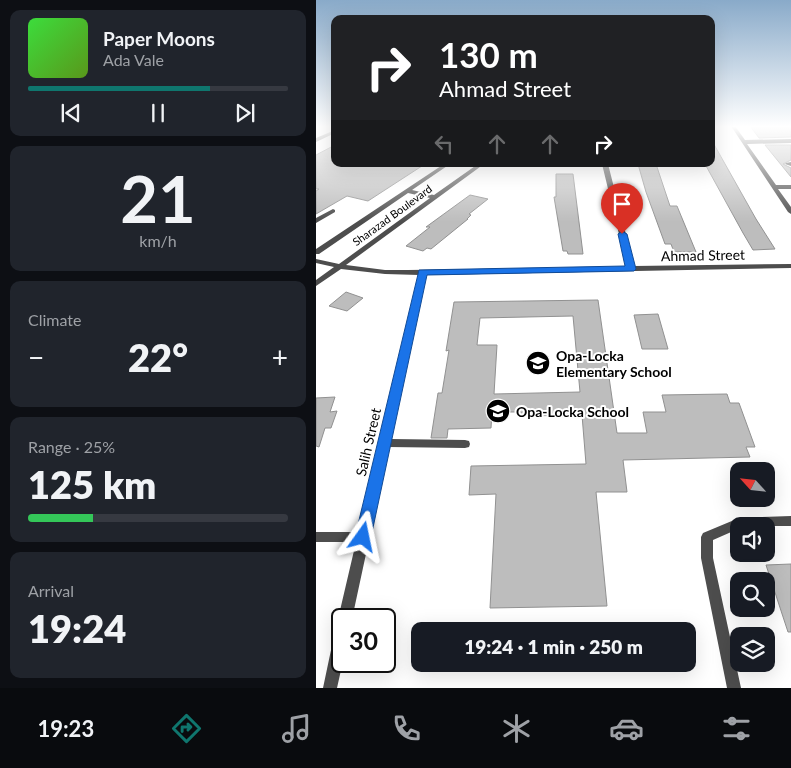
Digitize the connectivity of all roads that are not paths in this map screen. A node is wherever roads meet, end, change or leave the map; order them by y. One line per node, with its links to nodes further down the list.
1 (755, 158): 5 (street)
2 (442, 167): 7 (street, Sharazad Boulevard)
3 (477, 167): 8 (street, Sharazad Boulevard)
4 (605, 167): 16 (street)
5 (774, 187): 6 (street); 10 (street)
6 (791, 187)
7 (406, 191): 8 (street); 12 (street, Sharazad Boulevard)
8 (435, 197): 15 (street, Sharazad Boulevard)
9 (334, 211): 11 (street)
10 (791, 212)
11 (316, 222)
12 (316, 252)
13 (316, 262): 15 (street, Ahmad Street)
14 (791, 266): 16 (street, Ahmad Street)
15 (338, 268): 17 (street, Ahmad Street); 18 (street, Sharazad Boulevard)
16 (631, 269): 17 (street, Ahmad Street)
17 (423, 272): 19 (street, Salih Street)
18 (316, 284)
19 (384, 443): 20 (street); 23 (street, Salih Street)
20 (465, 444)
21 (791, 521): 24 (street)
22 (316, 537): 23 (street)
23 (363, 537): 25 (street, Salih Street)
24 (706, 537): 28 (street)
25 (347, 608)
26 (333, 673): 27 (street)
27 (330, 688)
28 (734, 688)

